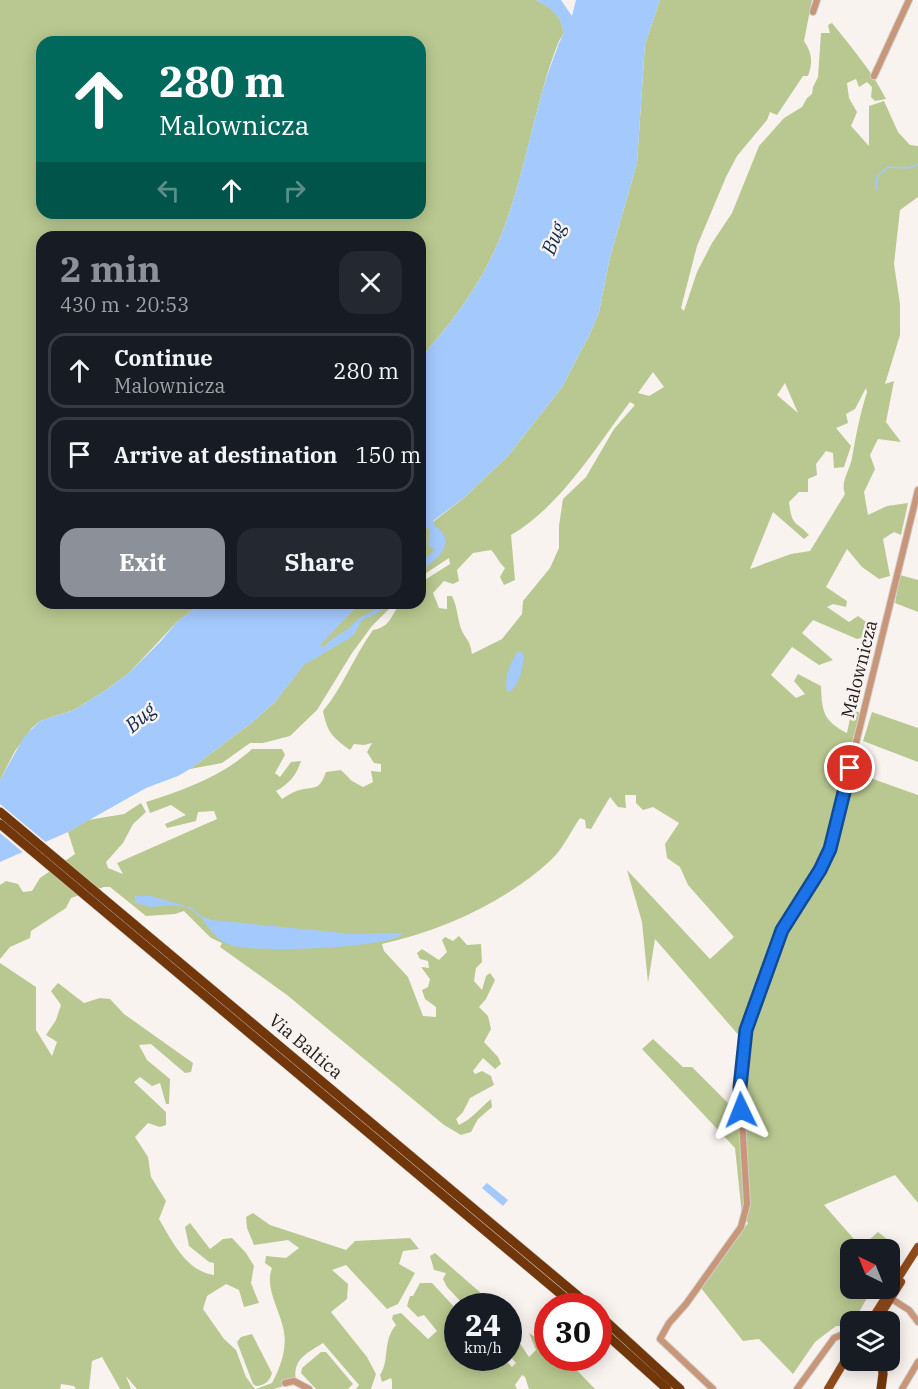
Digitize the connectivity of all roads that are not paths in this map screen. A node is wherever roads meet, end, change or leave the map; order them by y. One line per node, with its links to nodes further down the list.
1 (817, 0): 3 (street)
2 (909, 0): 4 (street)
3 (813, 12)
4 (874, 76)
5 (918, 490): 30 (street, Malownicza)
6 (0, 812): 8 (highway, Via Baltica)
7 (0, 824): 8 (highway, Via Baltica)
8 (166, 957): 13 (highway, Via Baltica); 14 (highway, Via Baltica)
9 (918, 1247): 11 (main road)
10 (918, 1256): 12 (main road)
11 (900, 1277)
12 (900, 1281)
13 (560, 1293)
14 (574, 1293)
15 (891, 1299): 16 (street)
16 (918, 1322)
17 (612, 1327): 29 (highway)
18 (840, 1335): 31 (street)
19 (612, 1340): 28 (highway)
20 (918, 1362): 34 (street)
21 (840, 1370): 32 (main road)
22 (843, 1371): 32 (main road)
23 (881, 1371): 25 (highway)
24 (883, 1371): 25 (highway)
25 (883, 1374): 33 (highway)
26 (285, 1383): 27 (street)
27 (309, 1389)
28 (667, 1389)
29 (680, 1389)
30 (713, 1389)
31 (796, 1389)
32 (830, 1389)
33 (880, 1389)
34 (902, 1389)

